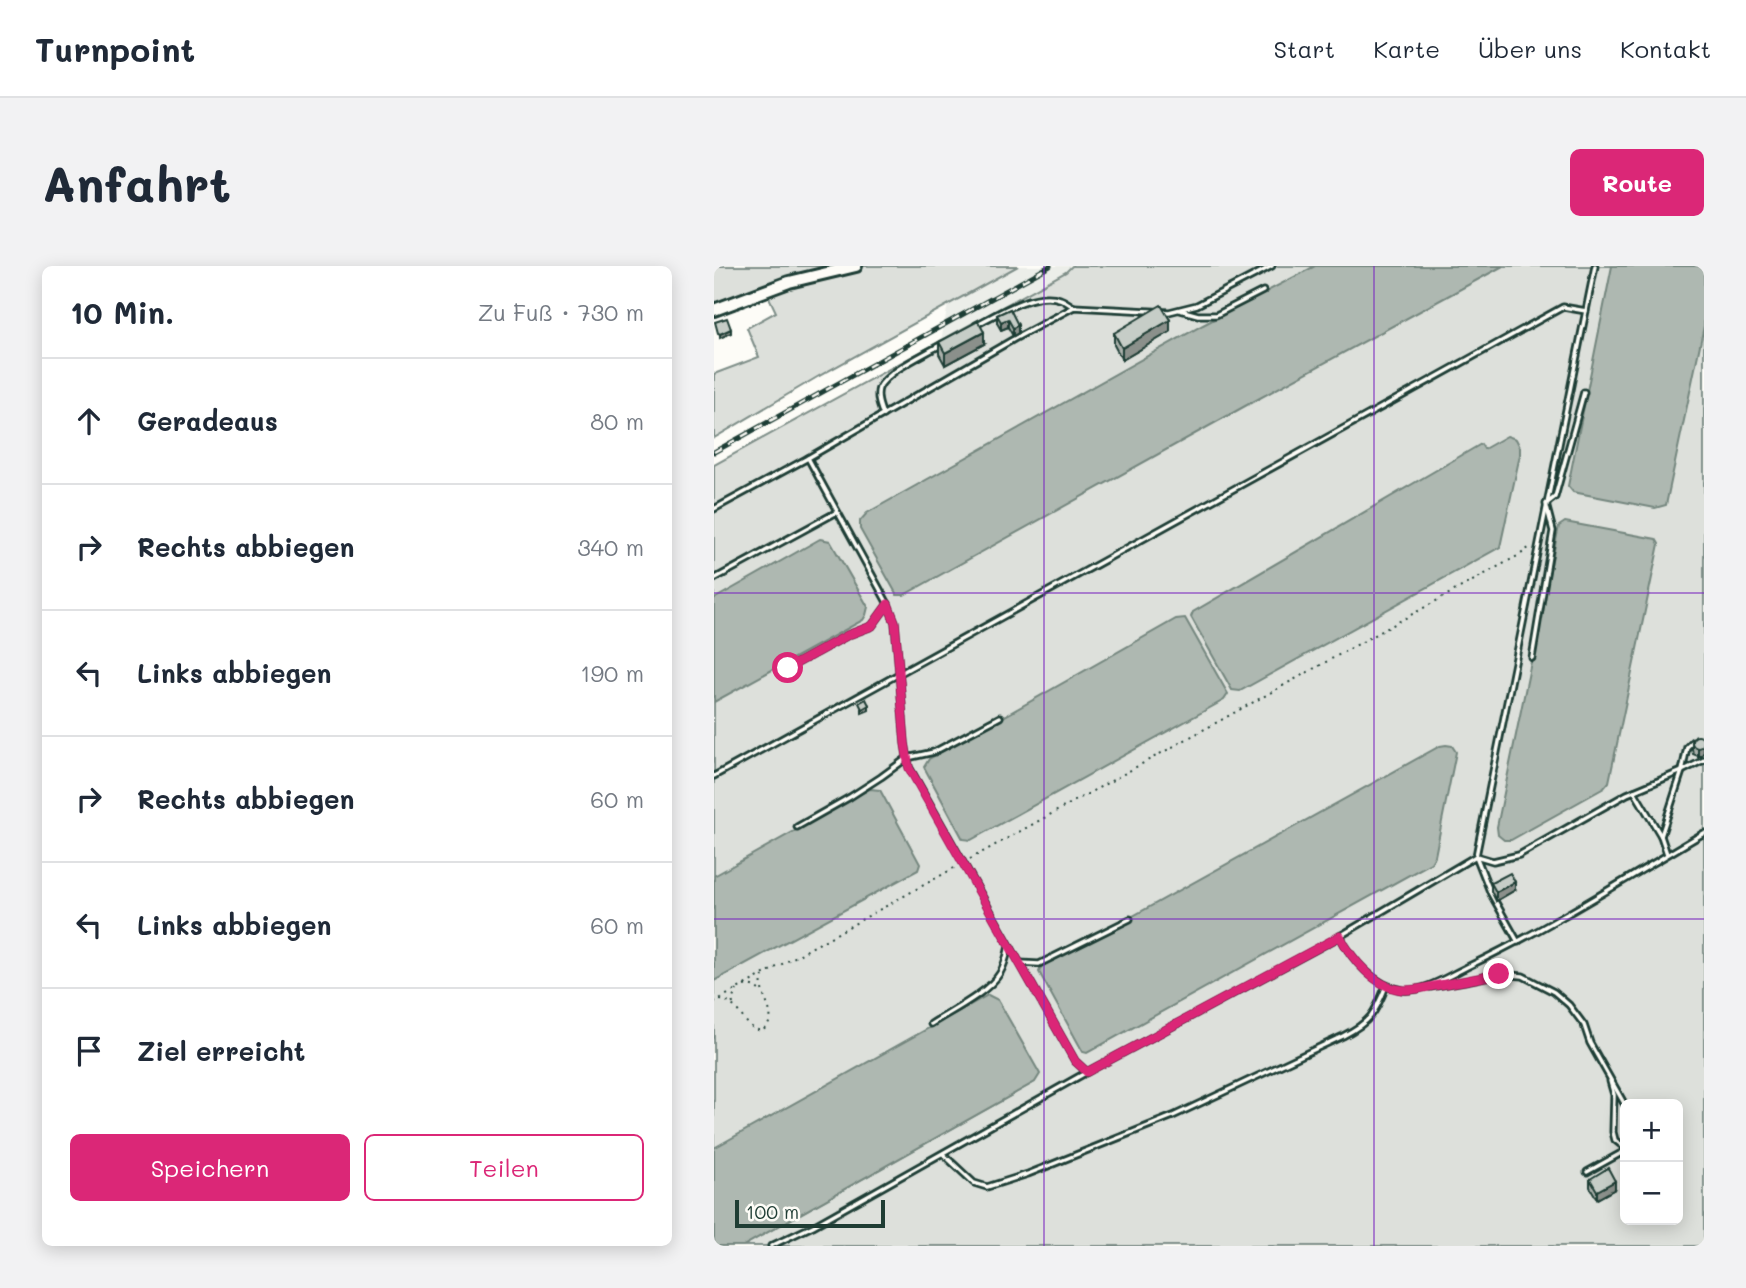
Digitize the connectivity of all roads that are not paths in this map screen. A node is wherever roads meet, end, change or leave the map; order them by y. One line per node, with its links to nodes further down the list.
1 (856, 266): 6 (main road)
2 (1272, 266): 7 (lane)
3 (1595, 266): 8 (lane)
4 (1264, 291): 7 (lane)
5 (1074, 307): 7 (lane); 9 (lane); 12 (lane)
6 (714, 310)
7 (1178, 310)
8 (1586, 311): 14 (lane); 21 (lane)
9 (972, 328)
10 (951, 340): 12 (lane)
11 (1584, 392): 14 (lane)
12 (883, 415): 13 (lane)
13 (808, 458): 15 (lane); 16 (lane)
14 (1546, 504): 19 (lane); 33 (lane)
15 (714, 509)
16 (837, 512): 17 (lane); 18 (lane)
17 (714, 579)
18 (888, 604): 20 (lane); 21 (lane)
19 (1532, 658)
20 (788, 668)
21 (900, 674): 24 (lane); 27 (lane)
22 (1000, 717): 24 (lane)
23 (1700, 741): 26 (lane)
24 (907, 758): 29 (lane); 37 (lane)
25 (1704, 760): 26 (lane)
26 (1682, 771): 28 (lane); 31 (lane)
27 (714, 776)
28 (1634, 791): 31 (lane); 33 (lane)
29 (797, 827)
30 (1704, 833): 32 (lane)
31 (1661, 836): 32 (lane)
32 (1667, 855): 36 (lane)
33 (1476, 856): 35 (lane); 36 (lane)
34 (1130, 919): 38 (lane)
35 (1340, 936): 39 (lane); 42 (lane)
36 (1518, 942): 40 (lane)
37 (1009, 944): 38 (lane); 41 (lane)
38 (1020, 963): 42 (lane)
39 (1386, 986): 40 (lane); 47 (lane)
40 (1424, 988): 43 (lane)
41 (931, 1024)
42 (1087, 1072): 47 (lane)
43 (1608, 1075): 44 (lane); 45 (lane)
44 (1622, 1099)
45 (1620, 1144)
46 (1620, 1152): 48 (lane)
47 (942, 1154): 49 (lane)
48 (1587, 1172)
49 (771, 1246)

